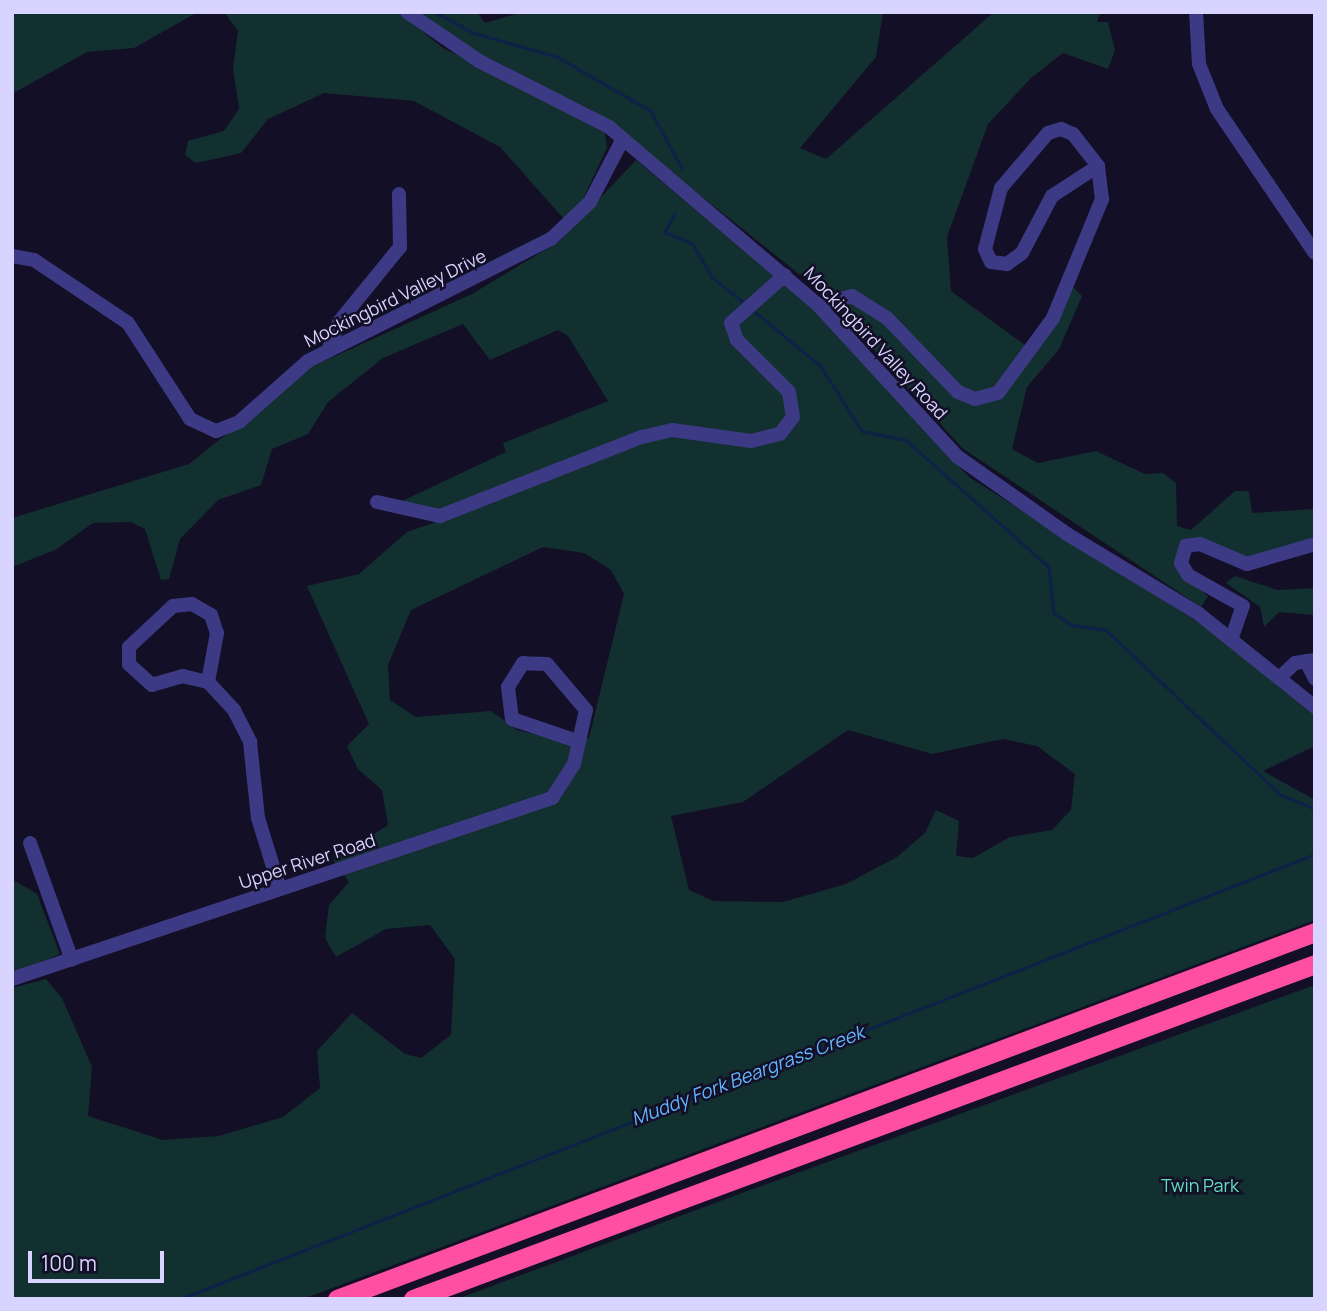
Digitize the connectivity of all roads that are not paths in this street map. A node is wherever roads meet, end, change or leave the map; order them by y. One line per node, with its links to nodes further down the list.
1 (407, 12): 3 (street, Mockingbird Valley Road)
2 (1196, 12): 6 (street)
3 (623, 139): 8 (street, Mockingbird Valley Road); 10 (street, Mockingbird Valley Drive)
4 (1098, 166): 4 (street); 9 (street)
5 (399, 194): 10 (street)
6 (1315, 253)
7 (12, 256): 10 (street, Mockingbird Valley Drive)
8 (785, 275): 9 (street, Mockingbird Valley Road); 11 (street)
9 (819, 306): 13 (street, Mockingbird Valley Road)
10 (328, 351)
11 (377, 502)
12 (1315, 544): 13 (street)
13 (1231, 640): 15 (street, Mockingbird Valley Road)
14 (1310, 661): 15 (street); 16 (street)
15 (1279, 678): 18 (street, Mockingbird Valley Road)
16 (1315, 679)
17 (208, 682): 17 (street); 21 (street)
18 (1315, 707)
19 (577, 740): 19 (street, Upper River Road); 21 (street, Upper River Road)
20 (30, 843): 23 (street)
21 (280, 890): 23 (street, Upper River Road)
22 (1315, 932): 26 (highway)
23 (72, 960): 25 (street, Upper River Road)
24 (1315, 964): 27 (highway)
25 (12, 979)
26 (337, 1299)
27 (413, 1299)

